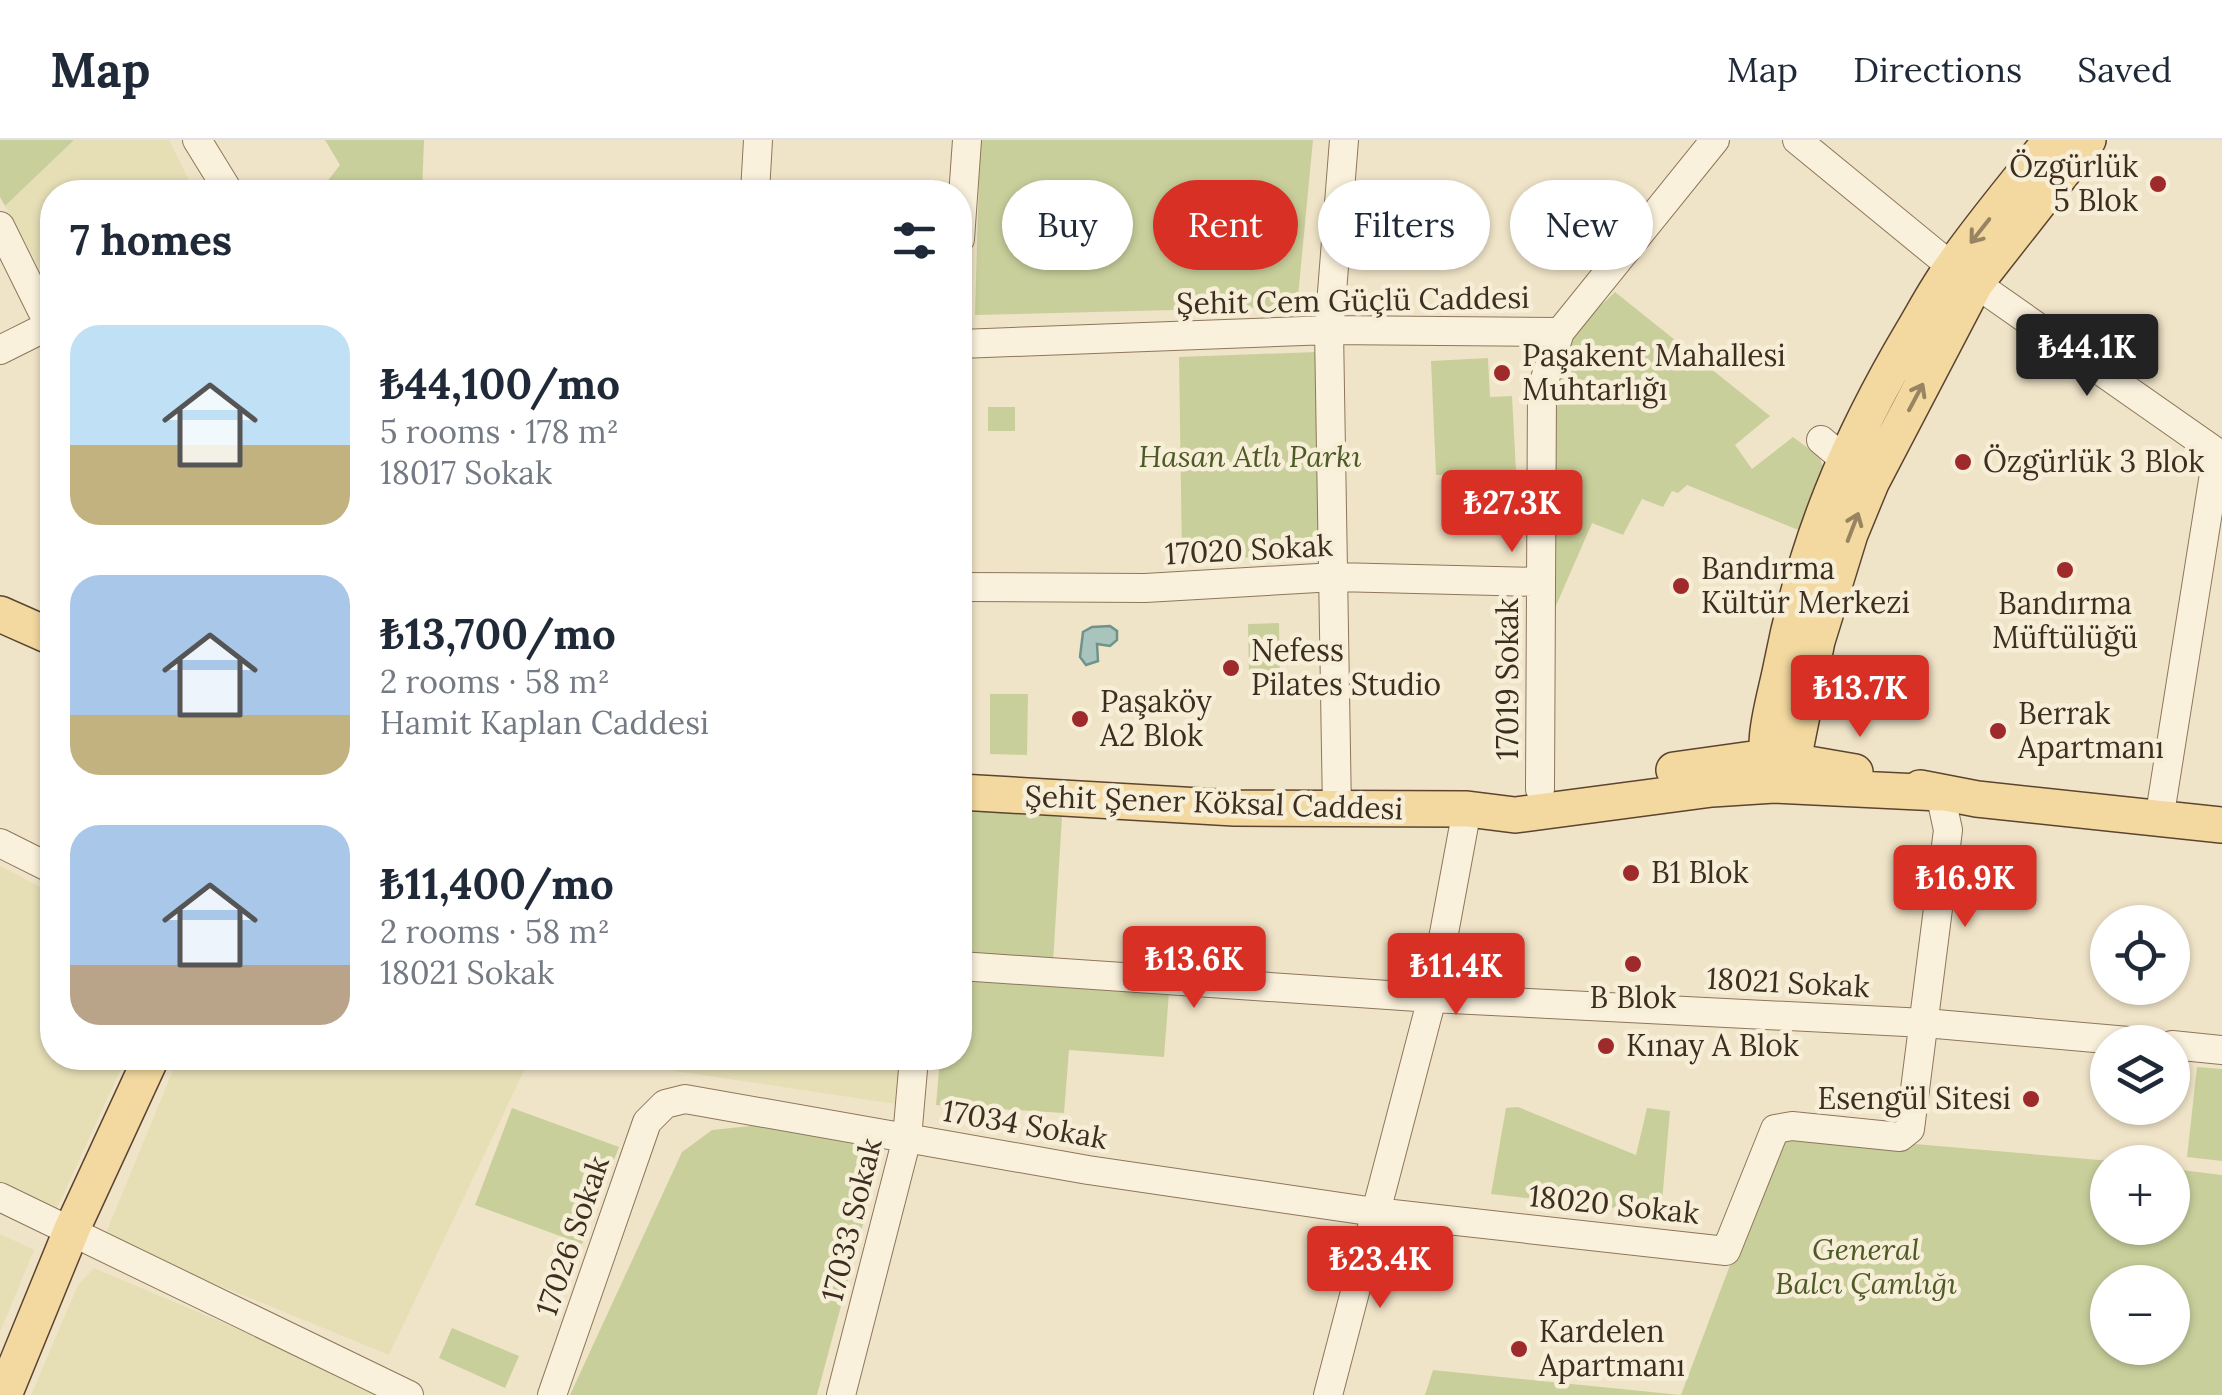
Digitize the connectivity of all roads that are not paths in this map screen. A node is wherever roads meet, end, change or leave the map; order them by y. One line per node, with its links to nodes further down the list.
1 (197, 140): 9 (street)
2 (758, 140): 10 (street)
3 (967, 140): 11 (street)
4 (1344, 140): 15 (street)
5 (1716, 140): 16 (street, Şehit Cem Güçlü Caddesi)
6 (1797, 140): 13 (street)
7 (2050, 140): 13 (main road, one-way to 13)
8 (2088, 140): 13 (main road)
9 (222, 180)
10 (756, 180)
11 (964, 180)
12 (0, 226): 14 (street)
13 (1964, 276): 20 (main road); 21 (street); 22 (main road, one-way to 13)
14 (40, 306)
15 (1329, 330): 16 (street, Şehit Cem Güçlü Caddesi); 18 (street, Şehit Cem Güçlü Caddesi); 23 (street)
16 (1560, 332): 24 (street, 17019 Sokak)
17 (40, 333): 19 (street)
18 (972, 344)
19 (0, 350)
20 (1832, 449): 22 (street); 28 (main road)
21 (2220, 456): 35 (street)
22 (1870, 483): 28 (main road, one-way to 22)
23 (1335, 577): 24 (street, 17020 Sokak); 25 (street, 17020 Sokak); 34 (street)
24 (1541, 582): 29 (street, 17019 Sokak)
25 (972, 588)
26 (0, 614): 27 (main road)
27 (40, 632)
28 (1778, 767): 29 (main road, Şehit Şener Köksal Caddesi); 31 (main road); 33 (main road, Şehit Şener Köksal Caddesi)
29 (1540, 789): 33 (main road, Şehit Şener Köksal Caddesi)
30 (972, 793): 34 (main road, Şehit Şener Köksal Caddesi)
31 (1940, 793): 32 (main road); 37 (street)
32 (1977, 800): 35 (main road); 37 (street)
33 (1467, 809): 34 (main road, Şehit Şener Köksal Caddesi); 41 (street)
34 (1337, 811)
35 (2159, 820): 36 (main road)
36 (2222, 826)
37 (1948, 830): 42 (street)
38 (0, 843): 39 (street)
39 (40, 863)
40 (972, 967): 41 (street, 18021 Sokak)
41 (1432, 998): 42 (street, 18021 Sokak); 51 (street)
42 (1925, 1023): 43 (street, 18021 Sokak); 51 (street, 18020 Sokak)
43 (2090, 1038)
44 (2190, 1047): 45 (street)
45 (2222, 1050)
46 (145, 1070): 52 (main road)
47 (913, 1070): 49 (street, 17033 Sokak)
48 (665, 1104): 49 (street, 17034 Sokak); 55 (street, 17026 Sokak)
49 (907, 1138): 51 (street, 17034 Sokak); 56 (street, 17033 Sokak)
50 (0, 1197): 52 (street)
51 (1375, 1212): 57 (street)
52 (72, 1230): 53 (main road); 54 (street)
53 (4, 1395)
54 (409, 1395)
55 (552, 1395)
56 (841, 1395)
57 (1328, 1395)

